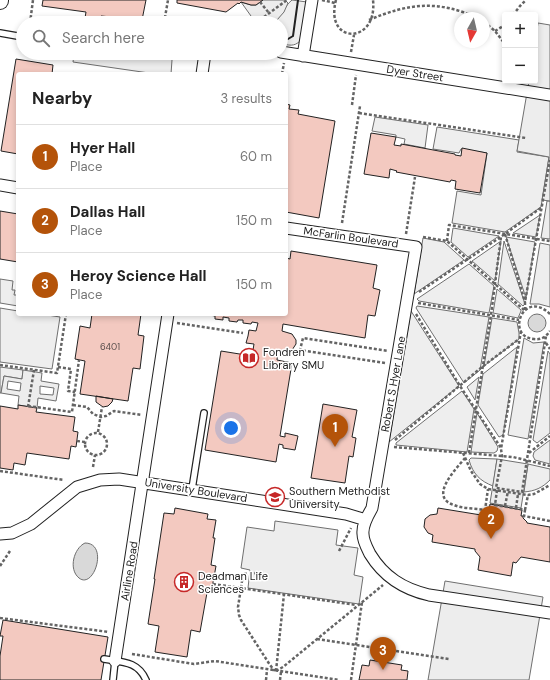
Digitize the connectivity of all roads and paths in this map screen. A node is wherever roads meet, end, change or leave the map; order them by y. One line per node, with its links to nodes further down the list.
1 (33, 0): 13 (path)
2 (168, 0): 14 (path)
3 (287, 0): 12 (path)
4 (312, 0): 25 (street)
5 (321, 0): 8 (path)
6 (372, 0): 16 (path)
7 (526, 0): 11 (path)
8 (335, 1): 21 (path)
9 (260, 2): 12 (path)
10 (468, 12): 16 (path)
11 (515, 12)
12 (269, 13): 15 (path)
13 (31, 16)
14 (165, 16)
15 (265, 16)
16 (370, 20): 21 (path)
17 (490, 27): 19 (path)
18 (502, 27): 19 (path)
19 (495, 31): 23 (path)
20 (0, 33): 22 (lane)
21 (354, 35): 27 (path)
22 (16, 36)
23 (502, 40)
24 (288, 53): 25 (street, Dyer Street)
25 (303, 56): 27 (street, Dyer Street)
26 (205, 60): 28 (street)
27 (354, 64): 29 (street, Dyer Street); 30 (path)
28 (202, 72)
29 (550, 94)
30 (352, 105)
31 (360, 106): 32 (path)
32 (359, 113): 33 (path); 39 (path)
33 (526, 138)
34 (550, 160): 38 (path)
35 (415, 177): 42 (path)
36 (0, 185): 37 (street)
37 (16, 188)
38 (542, 207): 41 (path); 45 (path)
39 (342, 223)
40 (288, 228): 48 (street, McFarlin Boulevard)
41 (505, 234): 43 (path); 45 (path); 46 (path); 53 (path)
42 (406, 235)
43 (501, 236): 49 (path); 50 (path)
44 (423, 237): 46 (path)
45 (536, 239): 47 (path); 53 (path)
46 (447, 241): 49 (path)
47 (550, 241)
48 (416, 247): 110 (street, Robert S Hyer Lane)
49 (467, 260): 50 (path); 51 (path)
50 (495, 285): 55 (path); 57 (path)
51 (414, 296)
52 (413, 302): 57 (path)
53 (525, 302): 55 (path)
54 (412, 308): 75 (path)
55 (525, 310): 56 (path); 60 (path)
56 (550, 314)
57 (491, 315): 60 (path); 73 (path)
58 (66, 316): 72 (path)
59 (167, 318): 63 (path); 81 (street, Airline Road)
60 (519, 320): 61 (path)
61 (521, 331): 64 (path); 65 (path)
62 (550, 331): 64 (path)
63 (243, 333)
64 (546, 336): 66 (path)
65 (519, 339): 73 (path); 87 (path)
66 (546, 343): 67 (path); 90 (path)
67 (550, 349)
68 (388, 351): 70 (path)
69 (79, 360): 76 (path)
70 (386, 363)
71 (0, 365): 74 (path)
72 (58, 367): 74 (path); 76 (path)
73 (482, 367): 75 (path); 79 (path)
74 (34, 370): 77 (path)
75 (460, 386): 79 (path); 88 (path)
76 (75, 392): 77 (path)
77 (73, 405): 82 (path)
78 (102, 407): 82 (path)
79 (476, 410): 87 (path); 89 (path)
80 (204, 413): 101 (lane)
81 (153, 416): 82 (path); 99 (street, Airline Road)
82 (101, 417): 83 (path)
83 (98, 432): 86 (path); 91 (path)
84 (550, 436): 90 (path)
85 (77, 441): 86 (path)
86 (85, 442): 91 (path)
87 (501, 449): 92 (path)
88 (462, 453): 89 (path); 93 (path)
89 (469, 453): 92 (path)
90 (528, 453): 94 (path)
91 (95, 455): 96 (path)
92 (502, 456): 94 (path); 103 (path)
93 (465, 458): 102 (path); 102 (path)
94 (527, 460): 95 (path); 105 (path)
95 (550, 466)
96 (93, 467)
97 (2, 470): 98 (path)
98 (64, 480)
99 (143, 481): 101 (street, University Boulevard); 113 (street, University Boulevard); 126 (street, Airline Road)
100 (550, 485): 106 (path)
101 (192, 489): 110 (street, University Boulevard)
102 (488, 489): 103 (path)
103 (497, 489): 104 (path); 107 (path)
104 (508, 491): 105 (path); 107 (path)
105 (518, 492): 106 (path); 108 (path)
106 (528, 495): 109 (path)
107 (506, 507): 108 (path)
108 (516, 508): 109 (path)
109 (525, 510): 111 (path)
110 (366, 520): 118 (street)
111 (550, 521)
112 (352, 527): 114 (path)
113 (0, 534)
114 (339, 550)
115 (10, 551): 116 (path)
116 (0, 566)
117 (257, 573): 120 (path)
118 (391, 579): 122 (path); 124 (street)
119 (212, 584): 120 (path)
120 (241, 588): 121 (path); 133 (path)
121 (284, 594): 123 (path); 133 (path)
122 (362, 602): 123 (path); 128 (path)
123 (357, 605): 127 (path)
124 (550, 613)
125 (0, 618): 126 (path)
126 (120, 634): 129 (street, Airline Road)
127 (316, 639): 128 (path); 133 (path)
128 (356, 645): 131 (path); 140 (path)
129 (116, 656): 130 (lane); 132 (path); 135 (lane, Airline Road); 136 (lane)
130 (104, 659)
131 (449, 659)
132 (267, 670): 133 (path); 137 (path)
133 (276, 671): 134 (path)
134 (281, 672): 138 (path); 139 (path)
135 (113, 680)
136 (146, 680)
137 (266, 680)
138 (280, 680)
139 (339, 680)
140 (351, 680)

